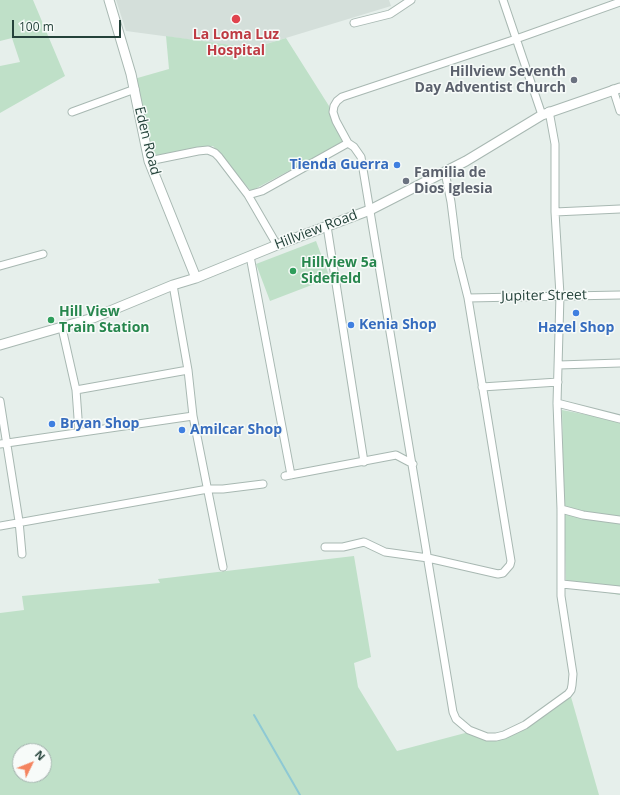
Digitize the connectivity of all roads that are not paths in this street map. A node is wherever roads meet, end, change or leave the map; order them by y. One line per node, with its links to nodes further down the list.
1 (109, 0): 7 (street, Eden Road)
2 (410, 0): 5 (street)
3 (502, 0): 6 (street)
4 (620, 2): 6 (street)
5 (354, 23)
6 (516, 40): 11 (street); 12 (street)
7 (135, 88): 10 (street); 13 (street, Eden Road)
8 (617, 89): 9 (street); 11 (street, Hillview Road)
9 (620, 111)
10 (72, 112)
11 (546, 113): 14 (street, Hillview Road); 18 (street)
12 (348, 143): 15 (street); 17 (street)
13 (149, 161): 15 (street); 24 (street, Eden Road)
14 (445, 172): 17 (street, Hillview Road); 28 (street)
15 (248, 195): 20 (street)
16 (620, 209): 18 (street)
17 (370, 210): 19 (street, Hillview Road); 44 (street)
18 (556, 212): 26 (street)
19 (327, 226): 20 (street, Hillview Road); 43 (street)
20 (277, 245): 22 (street, Hillview Road)
21 (43, 254): 23 (street)
22 (250, 256): 24 (street, Hillview Road); 43 (street)
23 (0, 266)
24 (196, 278): 25 (street, Hillview Road)
25 (173, 285): 29 (street, Hillview Road); 33 (street)
26 (560, 295): 27 (street, Jupiter Street); 28 (street, Jupiter Street); 32 (street)
27 (620, 295)
28 (468, 298): 35 (street)
29 (62, 328): 30 (street, Hillview Road); 36 (street)
30 (0, 345)
31 (620, 363): 32 (street)
32 (559, 365): 34 (street)
33 (188, 370): 36 (street); 39 (street)
34 (558, 382): 35 (street); 38 (street)
35 (482, 387): 53 (street)
36 (76, 390): 41 (street)
37 (0, 401): 42 (street)
38 (557, 403): 40 (street); 47 (street)
39 (193, 416): 41 (street); 46 (street)
40 (620, 419)
41 (79, 432): 42 (street)
42 (4, 443): 49 (street)
43 (364, 462): 44 (street)
44 (413, 464): 53 (street)
45 (262, 484): 46 (street)
46 (208, 489): 49 (street); 54 (street)
47 (562, 509): 48 (street); 55 (street)
48 (620, 520)
49 (19, 522): 50 (street); 52 (street)
50 (0, 526)
51 (325, 547): 53 (street)
52 (22, 554)
53 (428, 558): 55 (street)
54 (223, 567)
55 (562, 584): 56 (street)
56 (620, 590)

